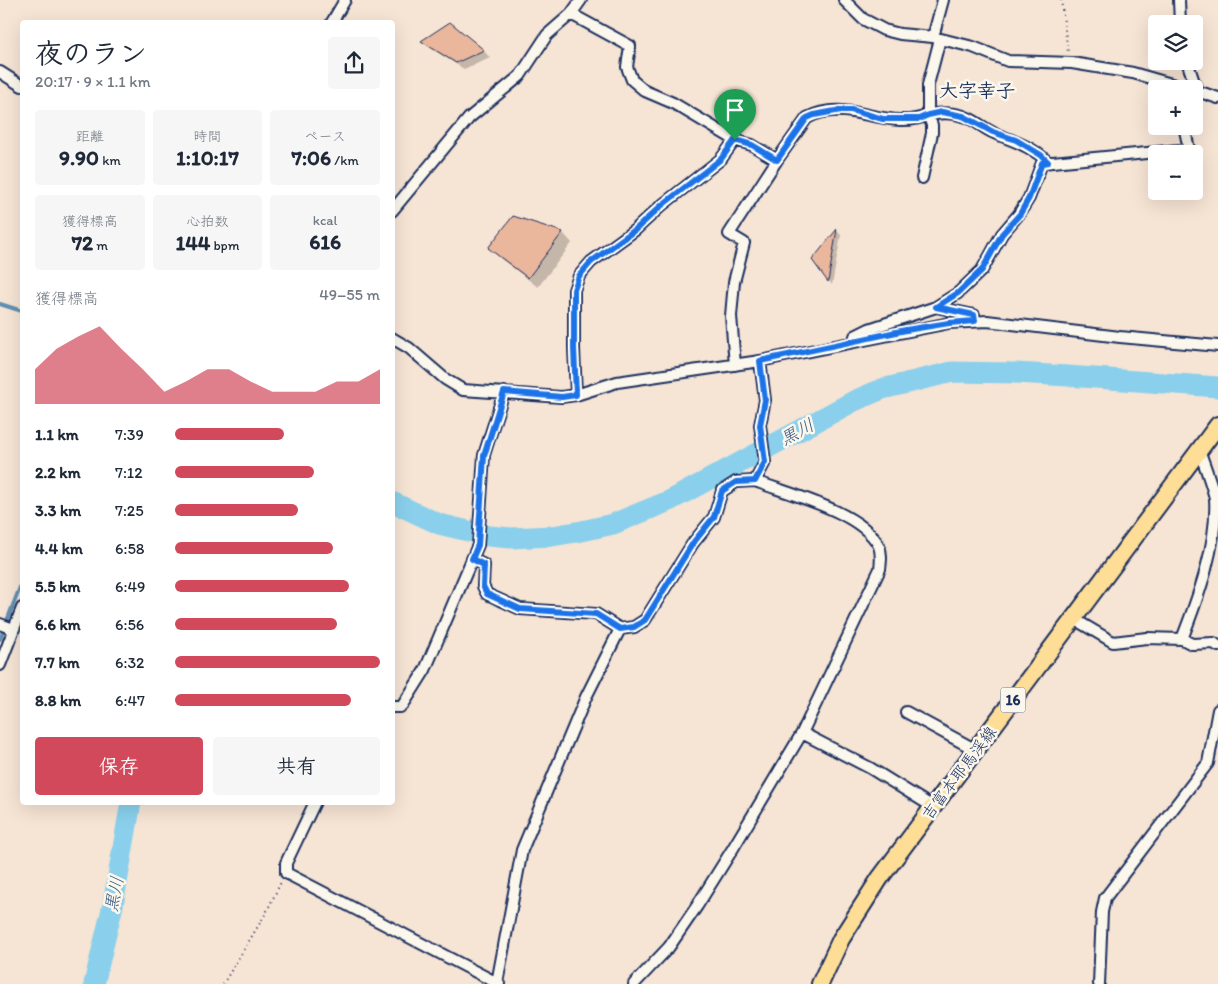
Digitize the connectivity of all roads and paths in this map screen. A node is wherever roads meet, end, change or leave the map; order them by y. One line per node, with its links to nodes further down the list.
1 (345, 0): 9 (street)
2 (581, 0): 7 (street)
3 (844, 0): 10 (street)
4 (943, 0): 10 (street)
5 (1062, 0): 11 (path)
6 (1179, 0): 8 (street)
7 (571, 14): 19 (street); 23 (street)
8 (1180, 15)
9 (333, 20)
10 (937, 38): 11 (street); 17 (street)
11 (1069, 63): 13 (street)
12 (0, 72): 14 (street)
13 (1154, 80)
14 (20, 85)
15 (1203, 93): 16 (street)
16 (1218, 98)
17 (928, 115): 20 (street); 21 (street); 22 (street)
18 (1186, 135): 21 (street)
19 (735, 140): 20 (street); 32 (street)
20 (777, 160): 30 (street)
21 (1048, 162): 24 (street)
22 (922, 178)
23 (395, 207)
24 (936, 307): 25 (street); 27 (street)
25 (975, 321): 27 (street); 28 (street)
26 (395, 340): 31 (street)
27 (854, 341): 29 (street)
28 (1218, 346)
29 (760, 361): 30 (street); 35 (street)
30 (734, 365): 32 (street)
31 (504, 392): 32 (street); 36 (street)
32 (576, 395)
33 (1218, 425): 34 (main road, 吉富本耶馬渓線 / 16)
34 (1199, 450): 38 (main road, 吉富本耶馬渓線 / 16); 42 (street)
35 (755, 481): 41 (street); 48 (street)
36 (472, 559): 41 (street); 45 (street)
37 (20, 613): 40 (street)
38 (1074, 619): 42 (street); 49 (main road, 吉富本耶馬渓線 / 16)
39 (0, 624): 40 (street)
40 (13, 629): 44 (street)
41 (620, 629): 53 (street)
42 (1182, 639): 43 (street)
43 (1218, 646)
44 (0, 665)
45 (395, 708)
46 (1218, 710): 57 (street)
47 (906, 712): 49 (street)
48 (802, 734): 51 (street); 55 (street)
49 (976, 750): 51 (main road, 吉富本耶馬渓線 / 16)
50 (314, 805): 52 (street)
51 (933, 807): 56 (main road, 吉富本耶馬渓線 / 16)
52 (286, 873): 53 (street); 54 (path)
53 (498, 983)
54 (223, 984)
55 (634, 984)
56 (820, 984)
57 (1099, 984)

